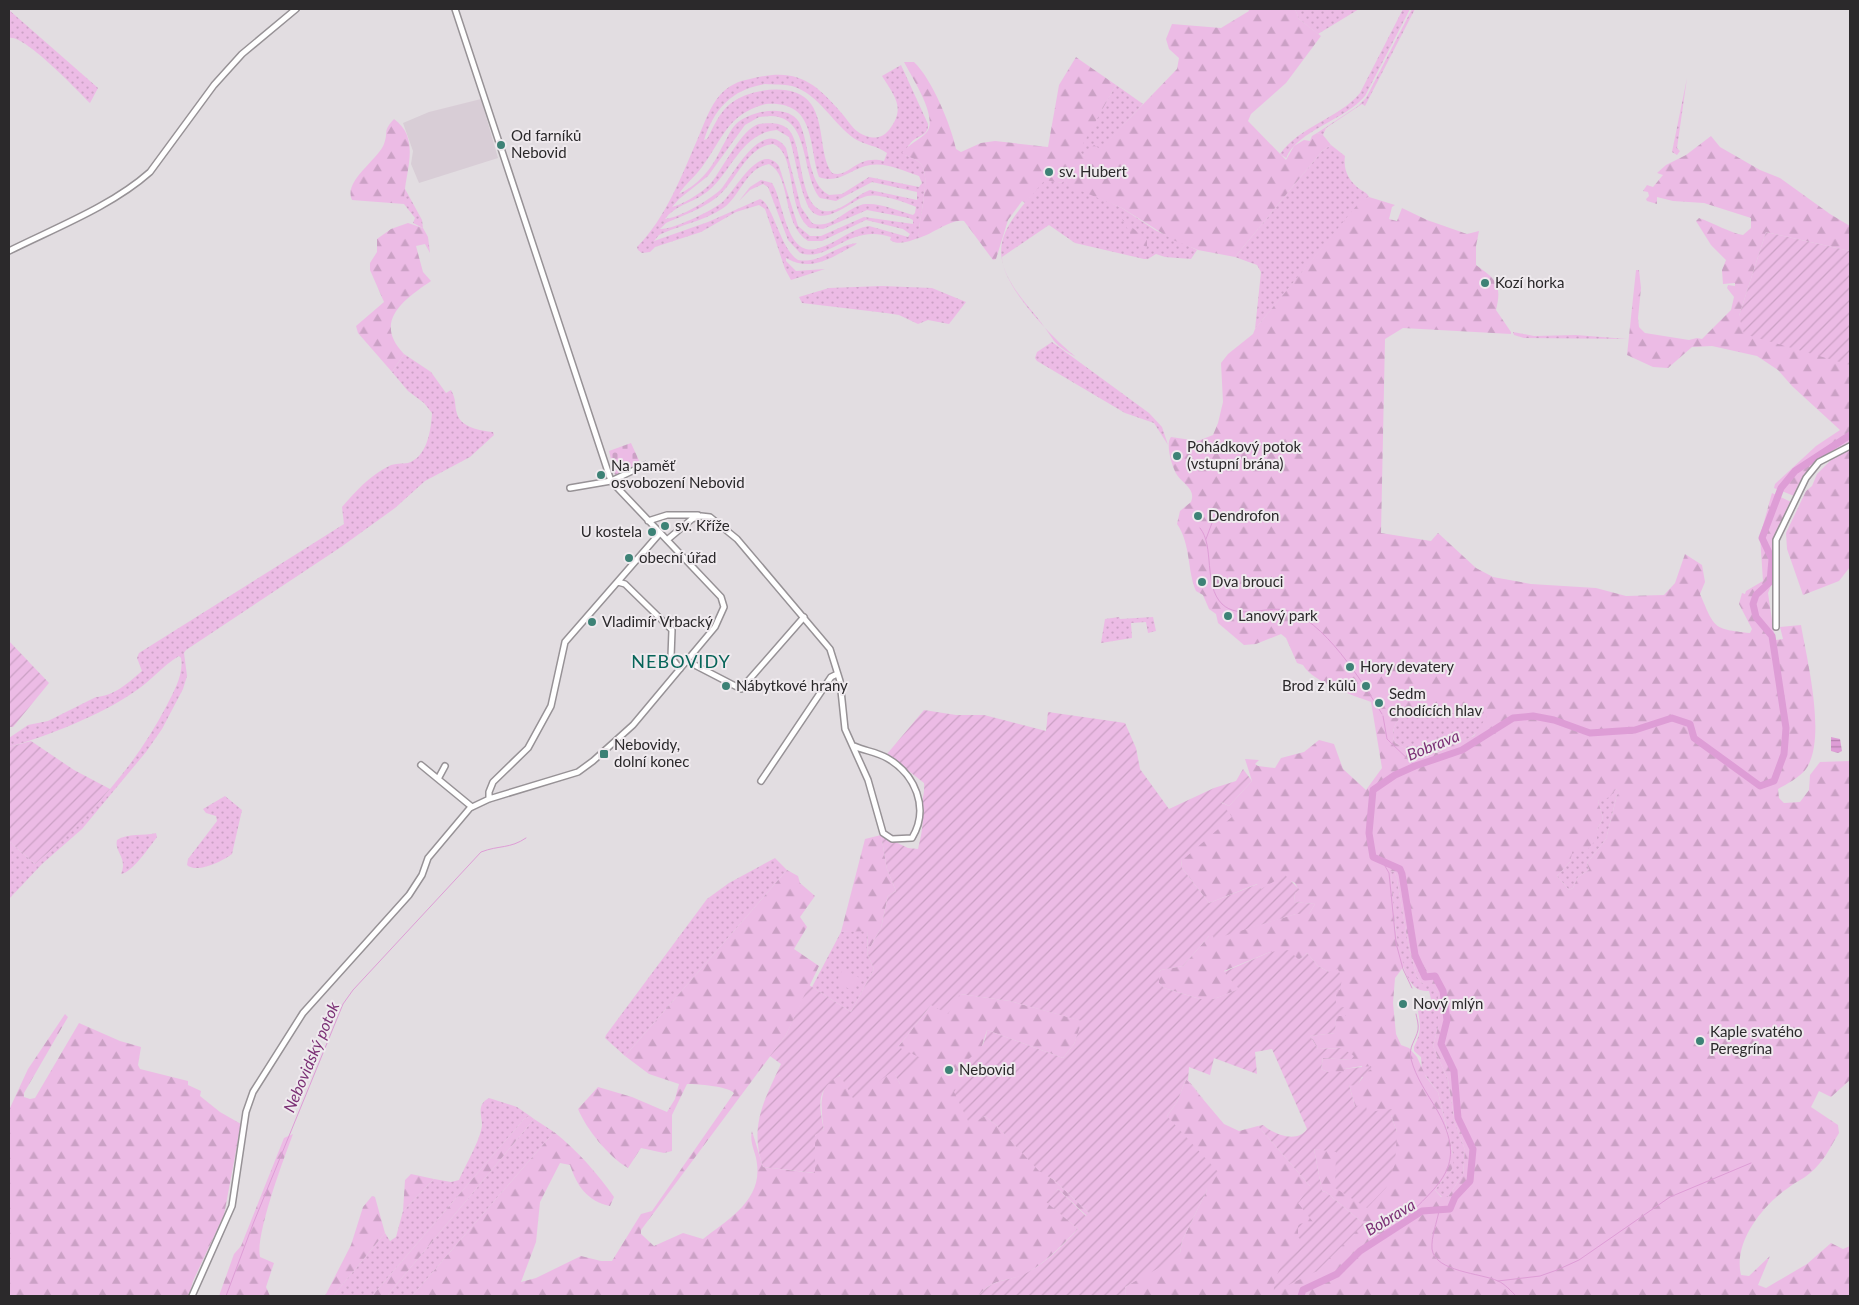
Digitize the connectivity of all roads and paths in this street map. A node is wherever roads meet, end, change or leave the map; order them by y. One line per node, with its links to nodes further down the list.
1 (296, 9): 3 (street)
2 (455, 9): 6 (street)
3 (9, 251)
4 (1850, 446): 14 (street)
5 (645, 466): 6 (street)
6 (611, 481): 7 (street); 9 (street)
7 (570, 488)
8 (701, 516): 9 (street); 11 (street); 13 (street)
9 (648, 520): 10 (street)
10 (660, 533): 11 (street); 12 (street)
11 (667, 540): 15 (street)
12 (618, 582): 16 (street); 23 (street)
13 (804, 617): 15 (street); 17 (street)
14 (1776, 627)
15 (687, 661): 16 (street)
16 (680, 669): 23 (street)
17 (837, 674): 18 (street); 22 (street)
18 (854, 746): 18 (street)
19 (421, 765): 21 (street)
20 (445, 766): 21 (street)
21 (438, 779): 24 (street)
22 (761, 781)
23 (490, 800): 24 (street)
24 (472, 807): 25 (street)
25 (192, 1296)

